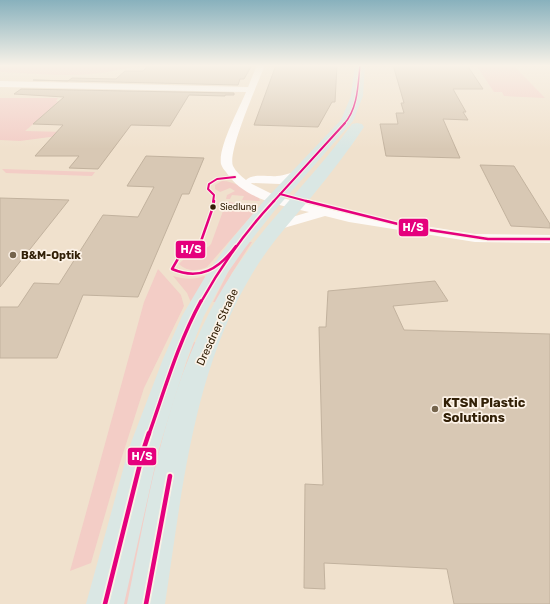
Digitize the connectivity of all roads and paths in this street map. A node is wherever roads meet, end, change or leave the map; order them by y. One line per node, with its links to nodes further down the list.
1 (250, 93): 4 (street)
2 (357, 93): 5 (main road, Dresdner Straße)
3 (367, 108): 7 (main road, Dresdner Straße)
4 (228, 148): 6 (street); 7 (street)
5 (298, 174): 6 (street); 7 (main road, Dresdner Straße)
6 (252, 180): 7 (street)
7 (285, 205): 8 (street); 8 (street); 9 (street); 11 (main road, Dresdner Straße); 12 (main road, Dresdner Straße)
8 (326, 213): 9 (street)
9 (410, 227): 10 (street)
10 (550, 240)
11 (105, 604)
12 (146, 604)

